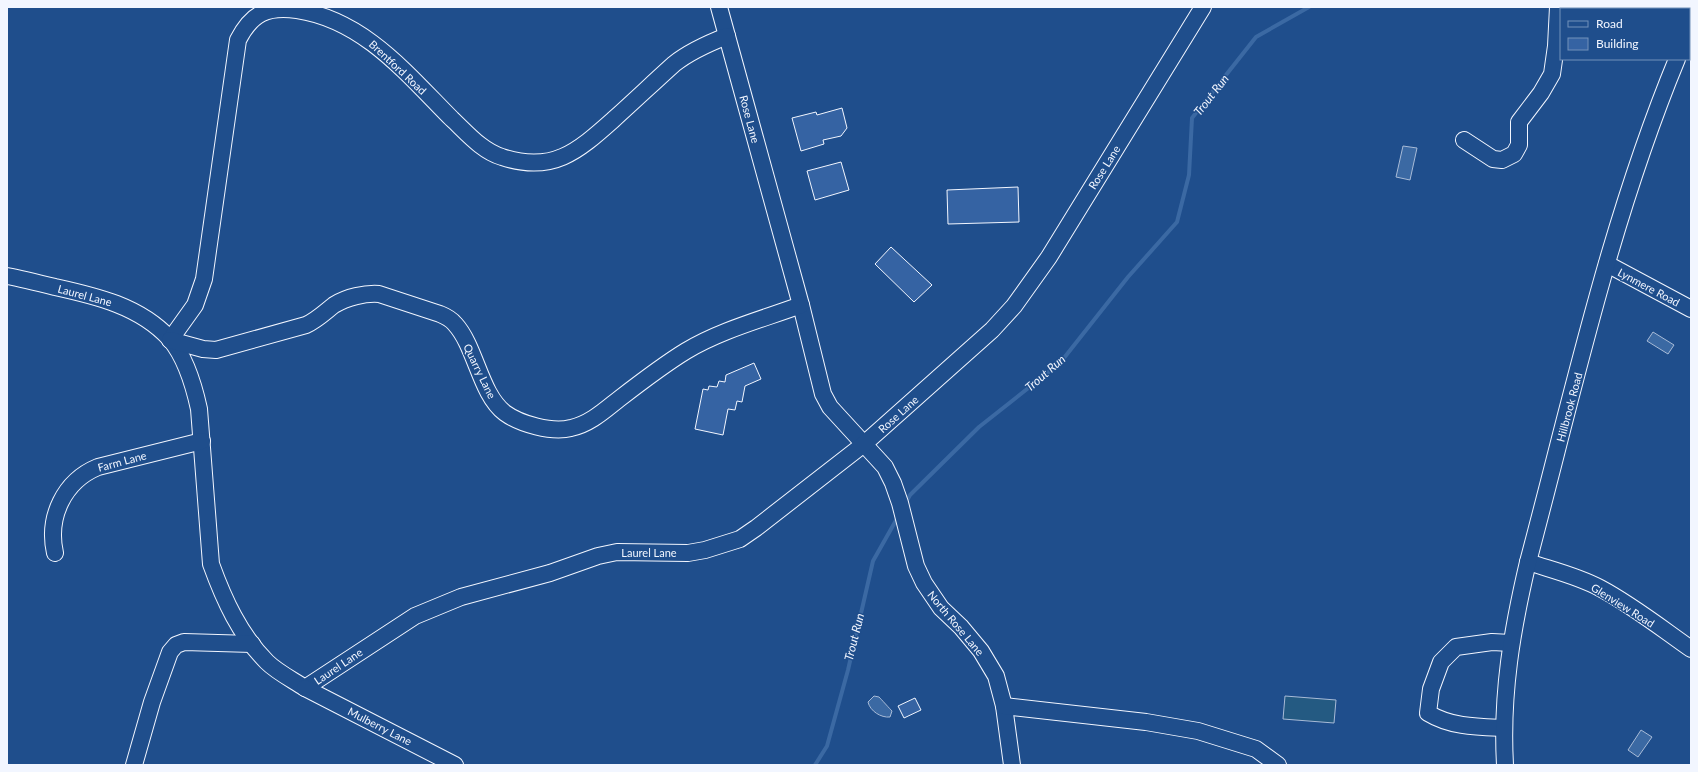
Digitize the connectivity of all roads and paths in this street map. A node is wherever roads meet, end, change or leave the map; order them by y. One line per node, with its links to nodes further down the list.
1 (719, 7): 4 (street, Rose Lane)
2 (1203, 7): 13 (street, Rose Lane)
3 (1558, 7): 6 (street)
4 (727, 36): 9 (street, Rose Lane); 11 (street, Brentford Road)
5 (1677, 60): 7 (street, Hillbrook Road)
6 (1464, 140)
7 (1607, 264): 10 (street, Lynmere Road); 15 (street, Hillbrook Road)
8 (7, 276): 11 (street, Laurel Lane)
9 (801, 305): 11 (street, Quarry Lane); 13 (street, Rose Lane)
10 (1691, 309)
11 (170, 340): 12 (street, Laurel Lane)
12 (202, 441): 14 (street, Farm Lane); 17 (street, Laurel Lane)
13 (864, 444): 19 (street, Laurel Lane); 20 (street, North Rose Lane)
14 (54, 553)
15 (1528, 562): 16 (street, Hillbrook Road); 18 (street, Glenview Road)
16 (1511, 643): 21 (street, Hillbrook Road); 21 (street)
17 (252, 644): 19 (street, Laurel Lane); 22 (street)
18 (1691, 649)
19 (305, 688): 23 (street, Mulberry Lane)
20 (1004, 706): 24 (street, North Rose Lane); 25 (street)
21 (1503, 728): 26 (street, Hillbrook Road)
22 (134, 765)
23 (455, 765)
24 (1012, 765)
25 (1278, 765)
26 (1505, 765)

